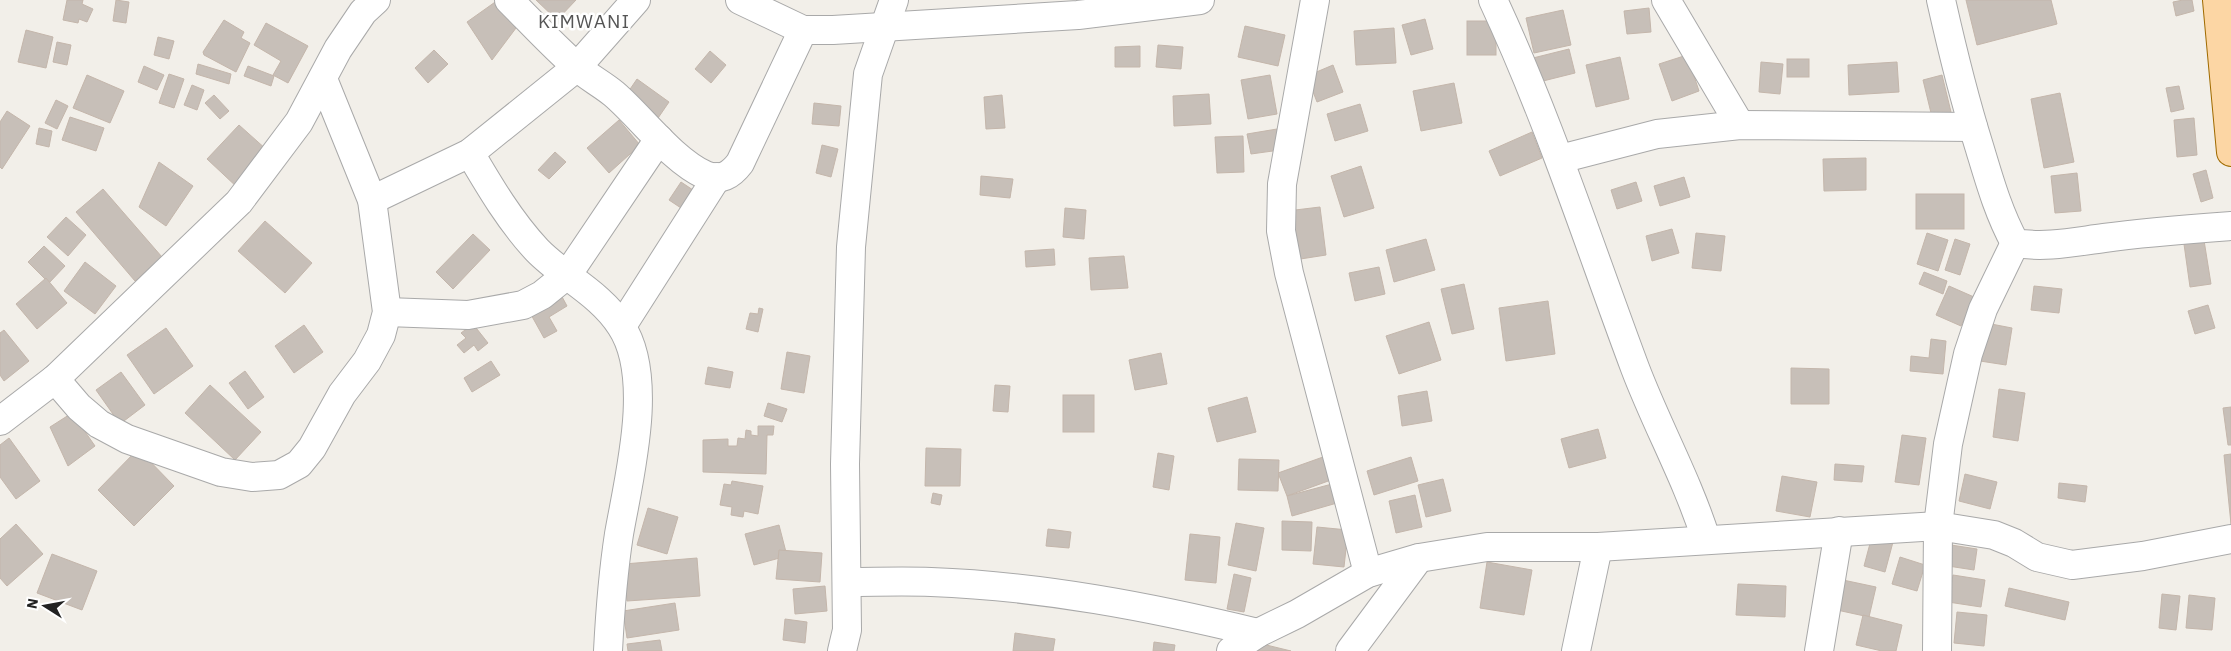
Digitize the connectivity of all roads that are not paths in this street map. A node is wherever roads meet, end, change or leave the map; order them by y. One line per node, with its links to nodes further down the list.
1 (376, 0): 15 (street)
2 (509, 0): 14 (street)
3 (636, 0): 14 (street)
4 (740, 0): 13 (street)
5 (894, 0): 12 (street)
6 (1200, 0): 12 (street)
7 (1315, 0): 37 (street)
8 (1494, 0): 21 (street)
9 (1666, 0): 16 (street)
10 (1941, 0): 17 (street)
11 (2217, 0): 19 (main road)
12 (885, 26): 13 (street); 38 (street)
13 (803, 30): 22 (street)
14 (577, 67): 18 (street); 20 (street)
15 (323, 79): 23 (street); 29 (street)
16 (1740, 125): 17 (street); 21 (street)
17 (1973, 127): 25 (street)
18 (659, 139): 22 (street); 26 (street)
19 (2231, 152)
20 (470, 153): 23 (street); 26 (street)
21 (1560, 159): 33 (street)
22 (717, 177): 28 (street)
23 (372, 200): 27 (street)
24 (2231, 226): 25 (street)
25 (2016, 243): 31 (street)
26 (568, 274): 27 (street); 28 (street)
27 (387, 312): 29 (street)
28 (622, 326): 40 (street)
29 (55, 379): 30 (street)
30 (0, 421)
31 (1938, 526): 32 (street); 34 (street); 46 (street)
32 (1839, 531): 33 (street); 45 (street)
33 (1706, 539): 35 (street)
34 (2231, 539)
35 (1598, 547): 36 (street); 44 (street)
36 (1419, 558): 37 (street); 43 (street)
37 (1368, 573): 39 (street)
38 (847, 582): 39 (street); 41 (street)
39 (1258, 633): 42 (street)
40 (608, 651)
41 (842, 651)
42 (1231, 651)
43 (1350, 651)
44 (1576, 651)
45 (1818, 651)
46 (1937, 651)

